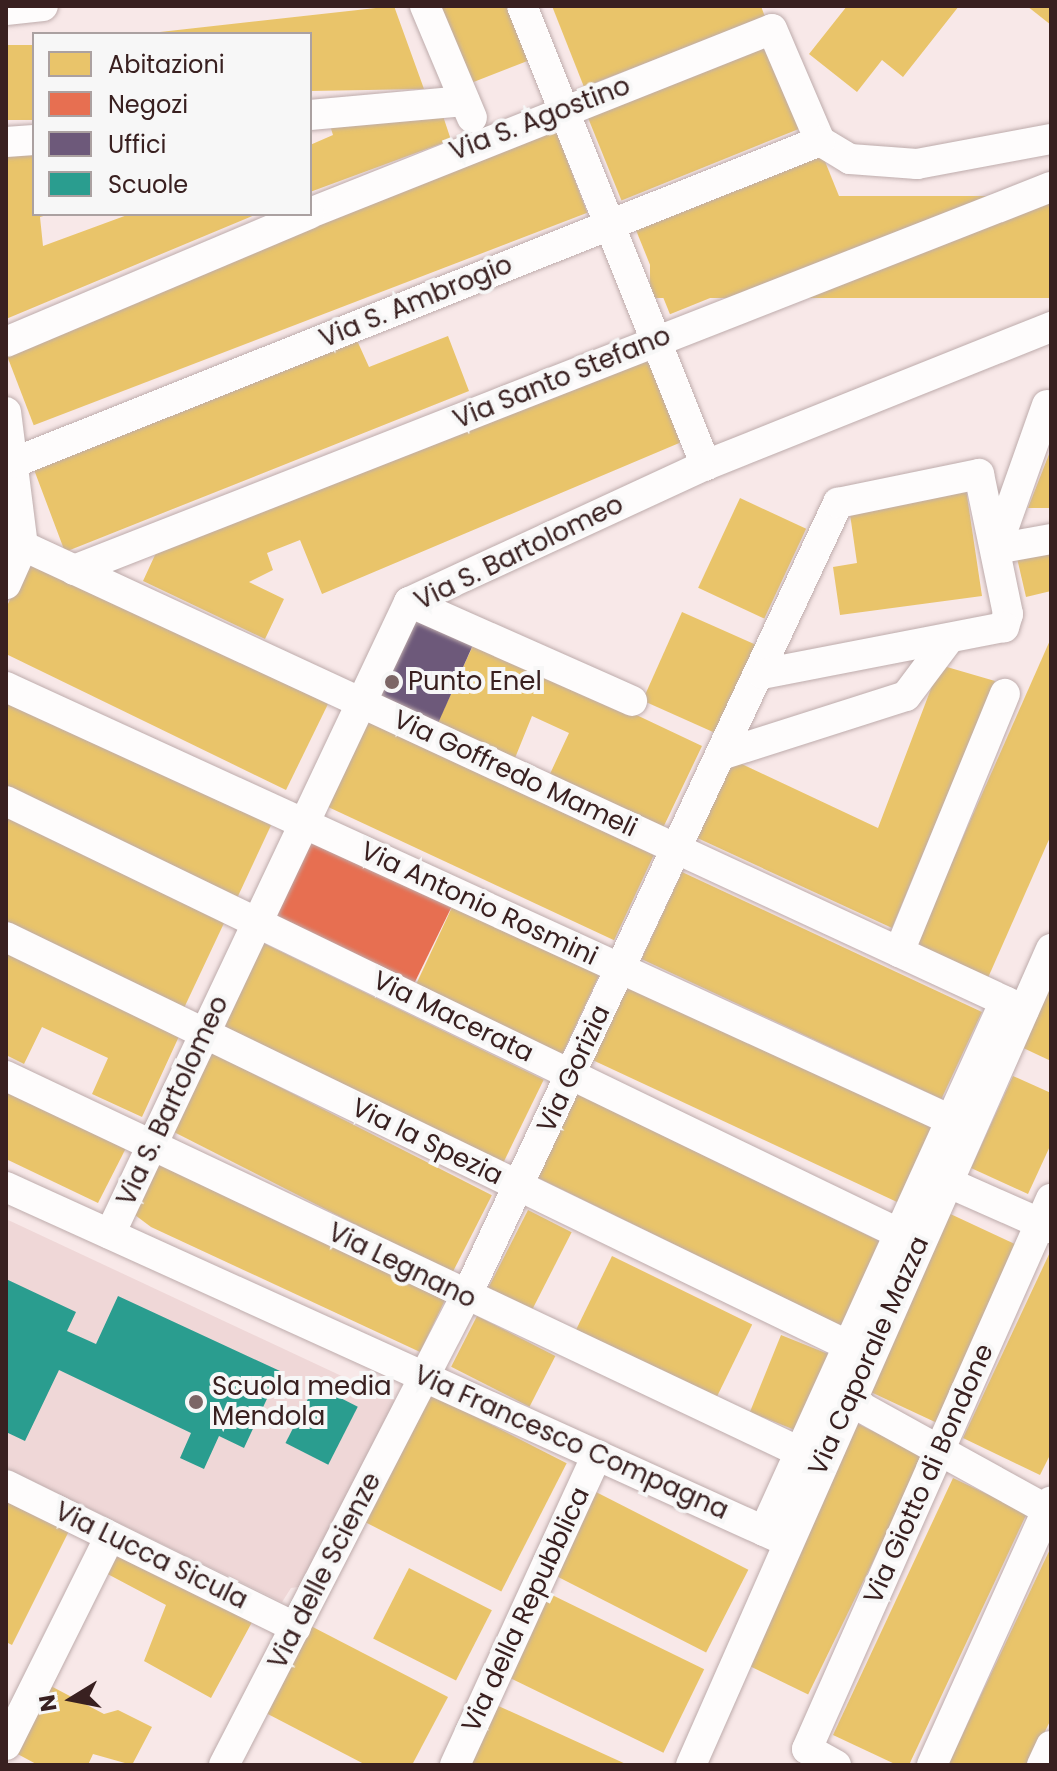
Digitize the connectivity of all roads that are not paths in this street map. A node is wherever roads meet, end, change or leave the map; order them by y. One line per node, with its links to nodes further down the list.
1 (43, 6): 4 (street)
2 (425, 6): 5 (street)
3 (522, 6): 6 (street)
4 (6, 10)
5 (464, 101): 7 (street); 10 (street)
6 (563, 110): 10 (street, Via S. Agostino); 11 (street, Via S. Agostino); 16 (street)
7 (312, 115)
8 (1051, 139): 11 (street)
9 (32, 140): 12 (street)
10 (483, 141): 14 (street, Via S. Agostino)
11 (820, 141): 16 (street, Via S. Ambrogio)
12 (6, 142)
13 (1051, 187): 18 (street, Via Santo Stefano)
14 (312, 213)
15 (304, 216): 19 (street, Via S. Agostino)
16 (611, 225): 18 (street); 22 (street, Via S. Ambrogio)
17 (1051, 327): 23 (street, Via S. Bartolomeo)
18 (656, 341): 23 (street); 27 (street, Via Santo Stefano)
19 (6, 342)
20 (1047, 405): 26 (street)
21 (6, 412): 22 (street)
22 (13, 463): 25 (street)
23 (706, 465): 29 (street, Via S. Bartolomeo)
24 (1051, 539): 26 (street)
25 (15, 542): 27 (street, Via Goffredo Mameli); 28 (street)
26 (996, 549): 30 (street, Via Gorizia); 31 (street, Via Gorizia)
27 (74, 570): 35 (street, Via Goffredo Mameli)
28 (6, 584)
29 (409, 602): 34 (street); 35 (street, Via S. Bartolomeo)
30 (948, 640): 31 (street, Via Gorizia); 36 (street)
31 (763, 674): 36 (street, Via Gorizia)
32 (6, 687): 38 (street, Via Antonio Rosmini)
33 (1005, 694): 43 (street)
34 (632, 701)
35 (361, 703): 38 (street, Via S. Bartolomeo); 39 (street, Via Goffredo Mameli)
36 (724, 754): 39 (street, Via Gorizia)
37 (6, 801): 40 (street, Via Macerata)
38 (304, 824): 40 (street, Via S. Bartolomeo); 44 (street, Via Antonio Rosmini)
39 (678, 850): 43 (street, Via Goffredo Mameli); 44 (street, Via Gorizia)
40 (258, 922): 46 (street, Via S. Bartolomeo); 47 (street, Via Macerata)
41 (6, 937): 46 (street, Via la Spezia)
42 (1051, 949): 45 (street, Via Caporale Mazza)
43 (899, 952): 45 (street, Via Goffredo Mameli)
44 (621, 969): 47 (street, Via Gorizia); 49 (street, Via Antonio Rosmini)
45 (1014, 1006): 49 (street, Via Caporale Mazza); 51 (street, Via Caporale Mazza)
46 (205, 1034): 50 (street, Via S. Bartolomeo); 52 (street, Via la Spezia)
47 (571, 1075): 52 (street, Via Gorizia); 56 (street, Via Macerata)
48 (6, 1076): 50 (street, Via Legnano)
49 (951, 1120): 56 (street, Via Caporale Mazza)
50 (153, 1146): 55 (street, Via S. Bartolomeo); 57 (street, Via Legnano)
51 (947, 1182): 54 (street); 60 (street, Via Caporale Mazza)
52 (518, 1186): 57 (street, Via Gorizia); 58 (street, Via la Spezia)
53 (6, 1187): 55 (street, Via Francesco Compagna)
54 (1047, 1217): 61 (street, Via Giotto di Bondone)
55 (110, 1234): 59 (street, Via Francesco Compagna)
56 (900, 1234): 58 (street, Via Caporale Mazza)
57 (466, 1297): 59 (street, Via Gorizia); 62 (street, Via Legnano)
58 (849, 1346): 62 (street, Via Caporale Mazza)
59 (425, 1377): 63 (street, Via Francesco Compagna); 68 (street, Via delle Scienze)
60 (850, 1401): 61 (street); 67 (street, Via Caporale Mazza)
61 (940, 1451): 65 (street); 74 (street, Via Giotto di Bondone)
62 (800, 1452): 67 (street, Via Caporale Mazza)
63 (597, 1455): 67 (street, Via Francesco Compagna); 72 (street, Via della Repubblica)
64 (6, 1485): 66 (street, Via Lucca Sicula)
65 (1050, 1508): 75 (street)
66 (110, 1536): 68 (street, Via Lucca Sicula); 69 (street)
67 (775, 1536): 73 (street, Via Caporale Mazza)
68 (296, 1628): 71 (street, Via delle Scienze)
69 (6, 1745)
70 (1051, 1746): 76 (street)
71 (224, 1765)
72 (455, 1765)
73 (691, 1765)
74 (836, 1765)
75 (932, 1765)
76 (1042, 1765)

